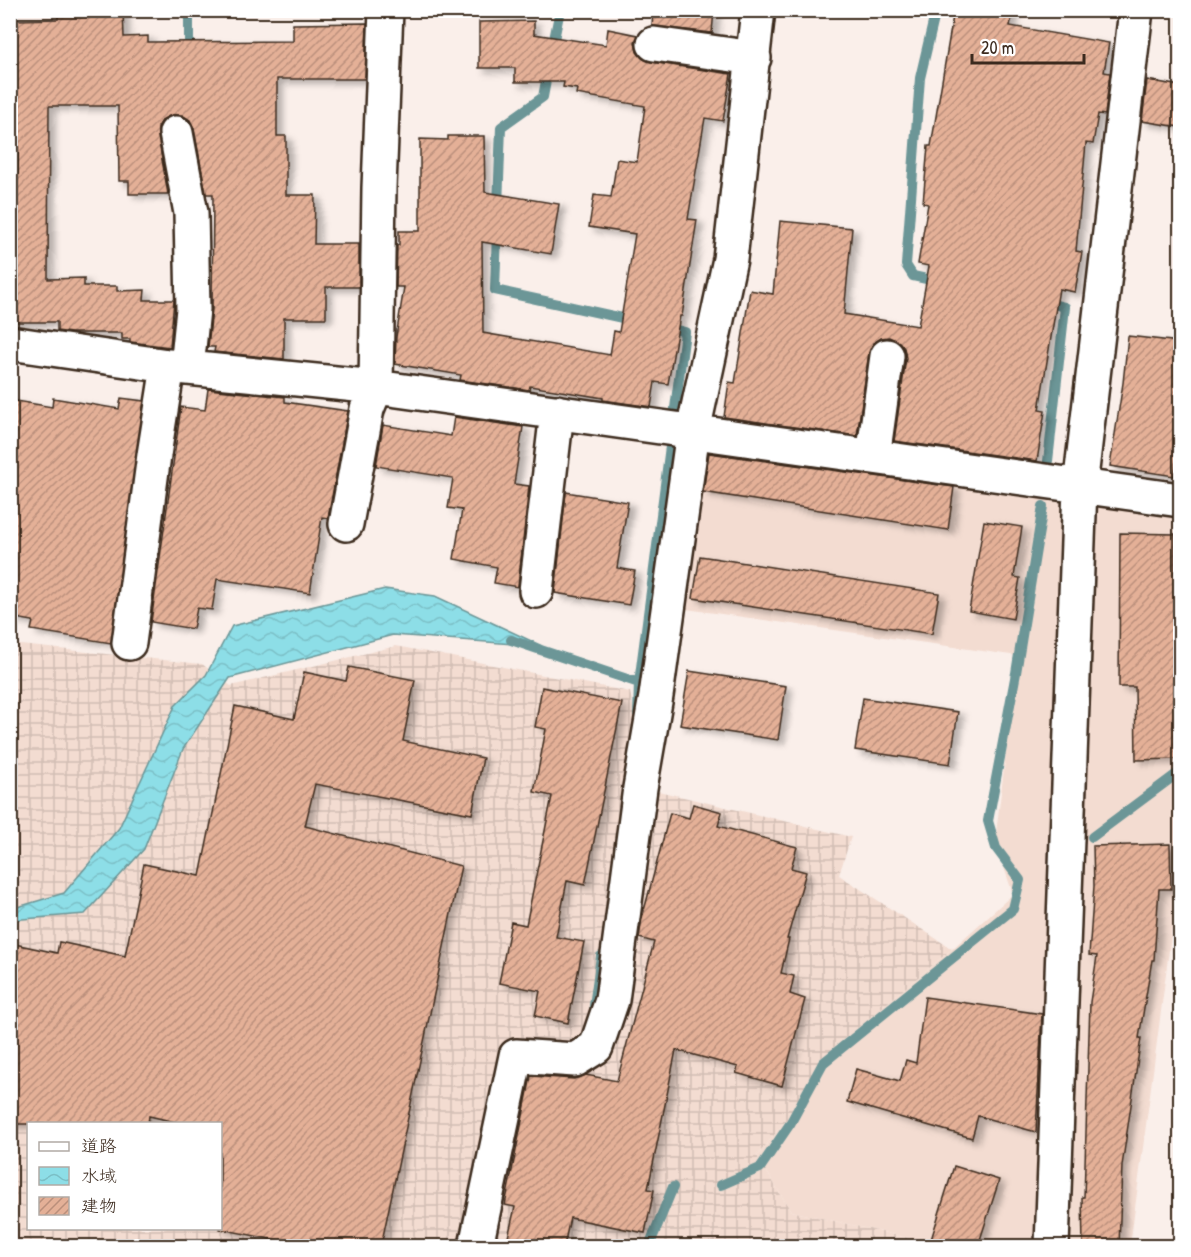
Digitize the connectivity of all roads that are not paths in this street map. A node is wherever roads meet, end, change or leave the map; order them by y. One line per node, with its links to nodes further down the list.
1 (386, 10): 10 (street)
2 (758, 10): 5 (street)
3 (1136, 10): 14 (street)
4 (654, 44): 5 (street)
5 (754, 58): 12 (street)
6 (176, 133): 9 (street)
7 (10, 343): 9 (street)
8 (887, 356): 13 (street)
9 (178, 367): 10 (street); 18 (street)
10 (376, 387): 11 (street); 16 (street)
11 (557, 412): 12 (street); 17 (street)
12 (693, 431): 13 (street); 19 (street)
13 (873, 457): 14 (street)
14 (1080, 487): 15 (street); 20 (street)
15 (1180, 500)
16 (346, 524)
17 (536, 591)
18 (129, 643)
19 (476, 1246)
20 (1052, 1246)

